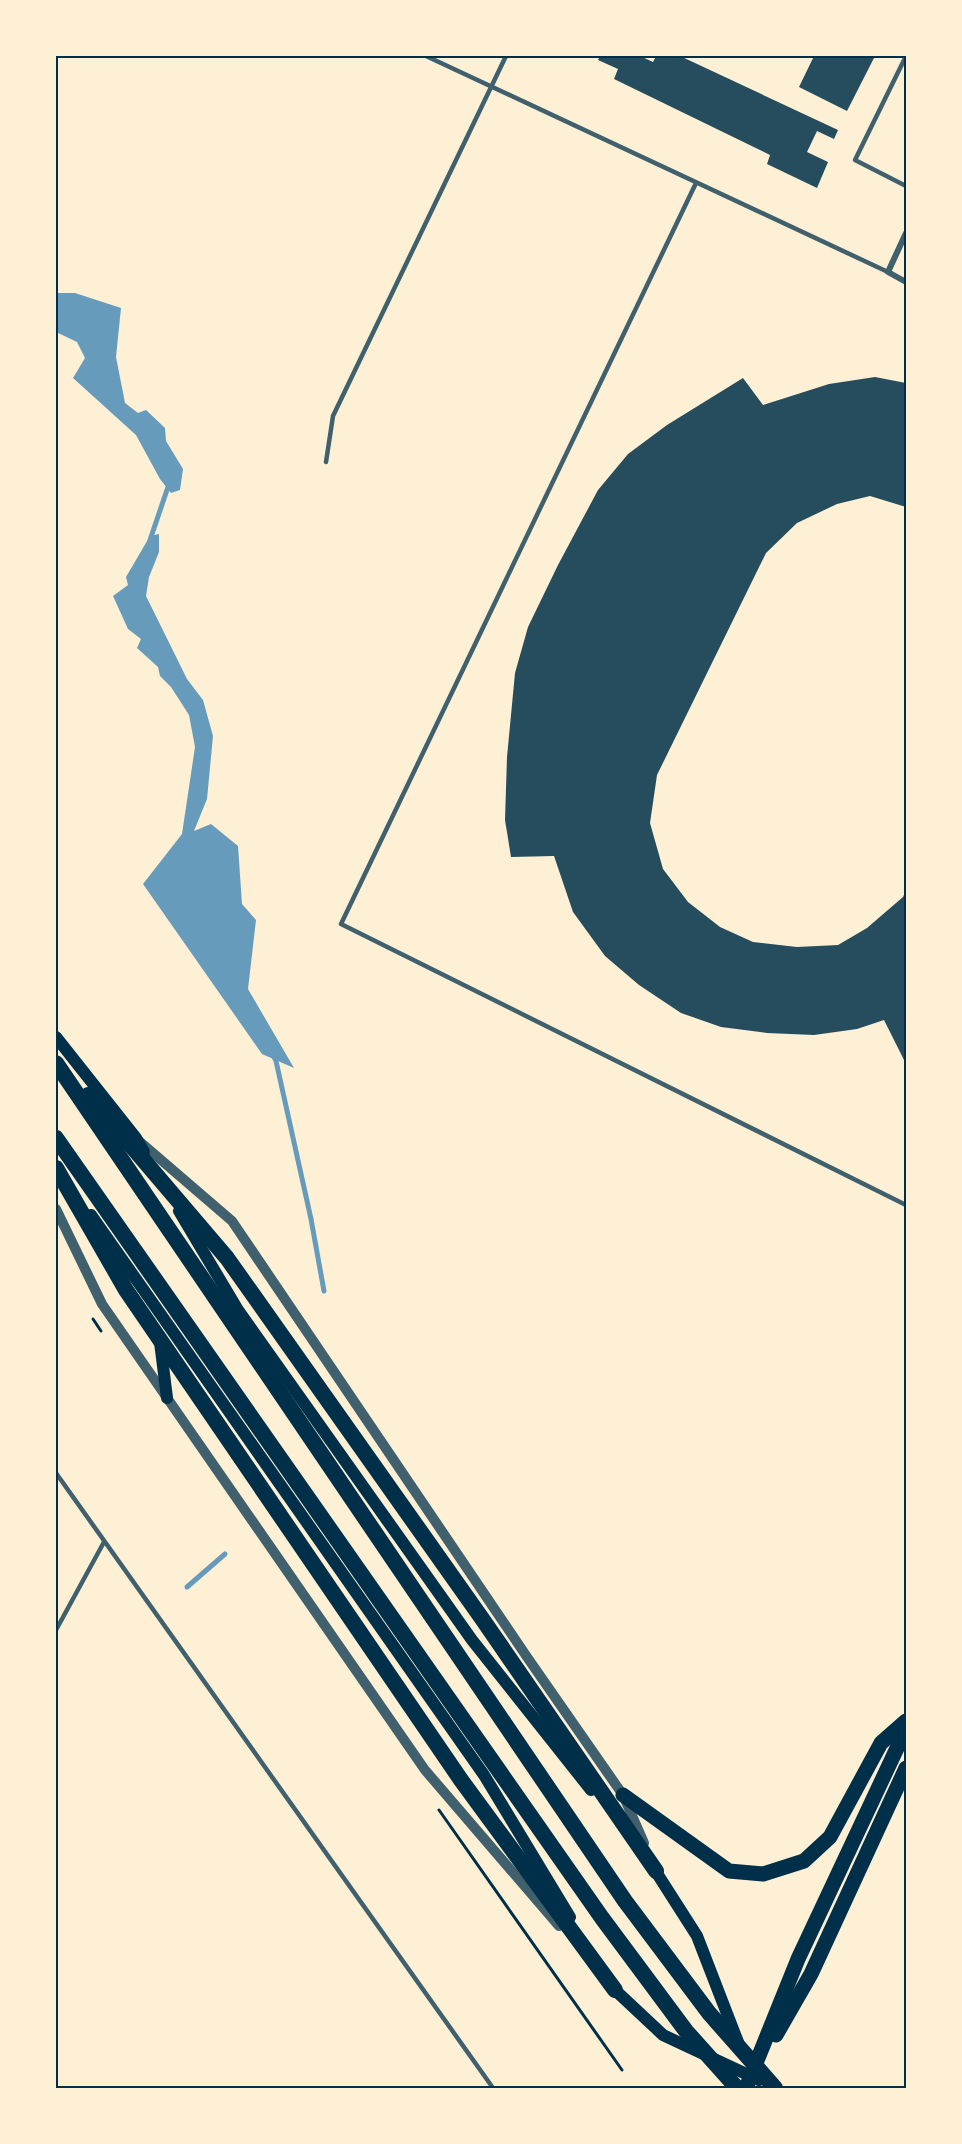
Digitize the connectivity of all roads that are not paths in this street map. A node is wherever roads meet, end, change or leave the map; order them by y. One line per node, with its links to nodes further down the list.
1 (426, 56): 4 (lane)
2 (506, 56): 4 (lane)
3 (906, 56): 6 (lane)
4 (490, 87): 5 (lane); 10 (lane)
5 (696, 183): 8 (lane); 17 (lane)
6 (906, 186)
7 (906, 233): 8 (street)
8 (888, 272): 9 (street)
9 (906, 282)
10 (326, 462)
11 (56, 1037): 15 (main road)
12 (56, 1056): 28 (highway)
13 (56, 1062): 33 (highway)
14 (56, 1138): 32 (highway)
15 (136, 1138): 27 (street); 28 (main road)
16 (56, 1167): 19 (main road); 29 (highway)
17 (906, 1205)
18 (56, 1209): 20 (street)
19 (155, 1305): 20 (main road); 29 (main road)
20 (167, 1398): 29 (street)
21 (56, 1473): 22 (lane)
22 (104, 1542): 23 (lane); 31 (lane)
23 (56, 1630)
24 (906, 1721): 27 (main road)
25 (906, 1729): 30 (main road)
26 (906, 1768): 30 (main road)
27 (622, 1795): 28 (street)
28 (656, 1870): 30 (main road)
29 (615, 1990): 30 (main road)
30 (748, 2086): 33 (main road)
31 (493, 2088)
32 (737, 2088)
33 (776, 2088)

